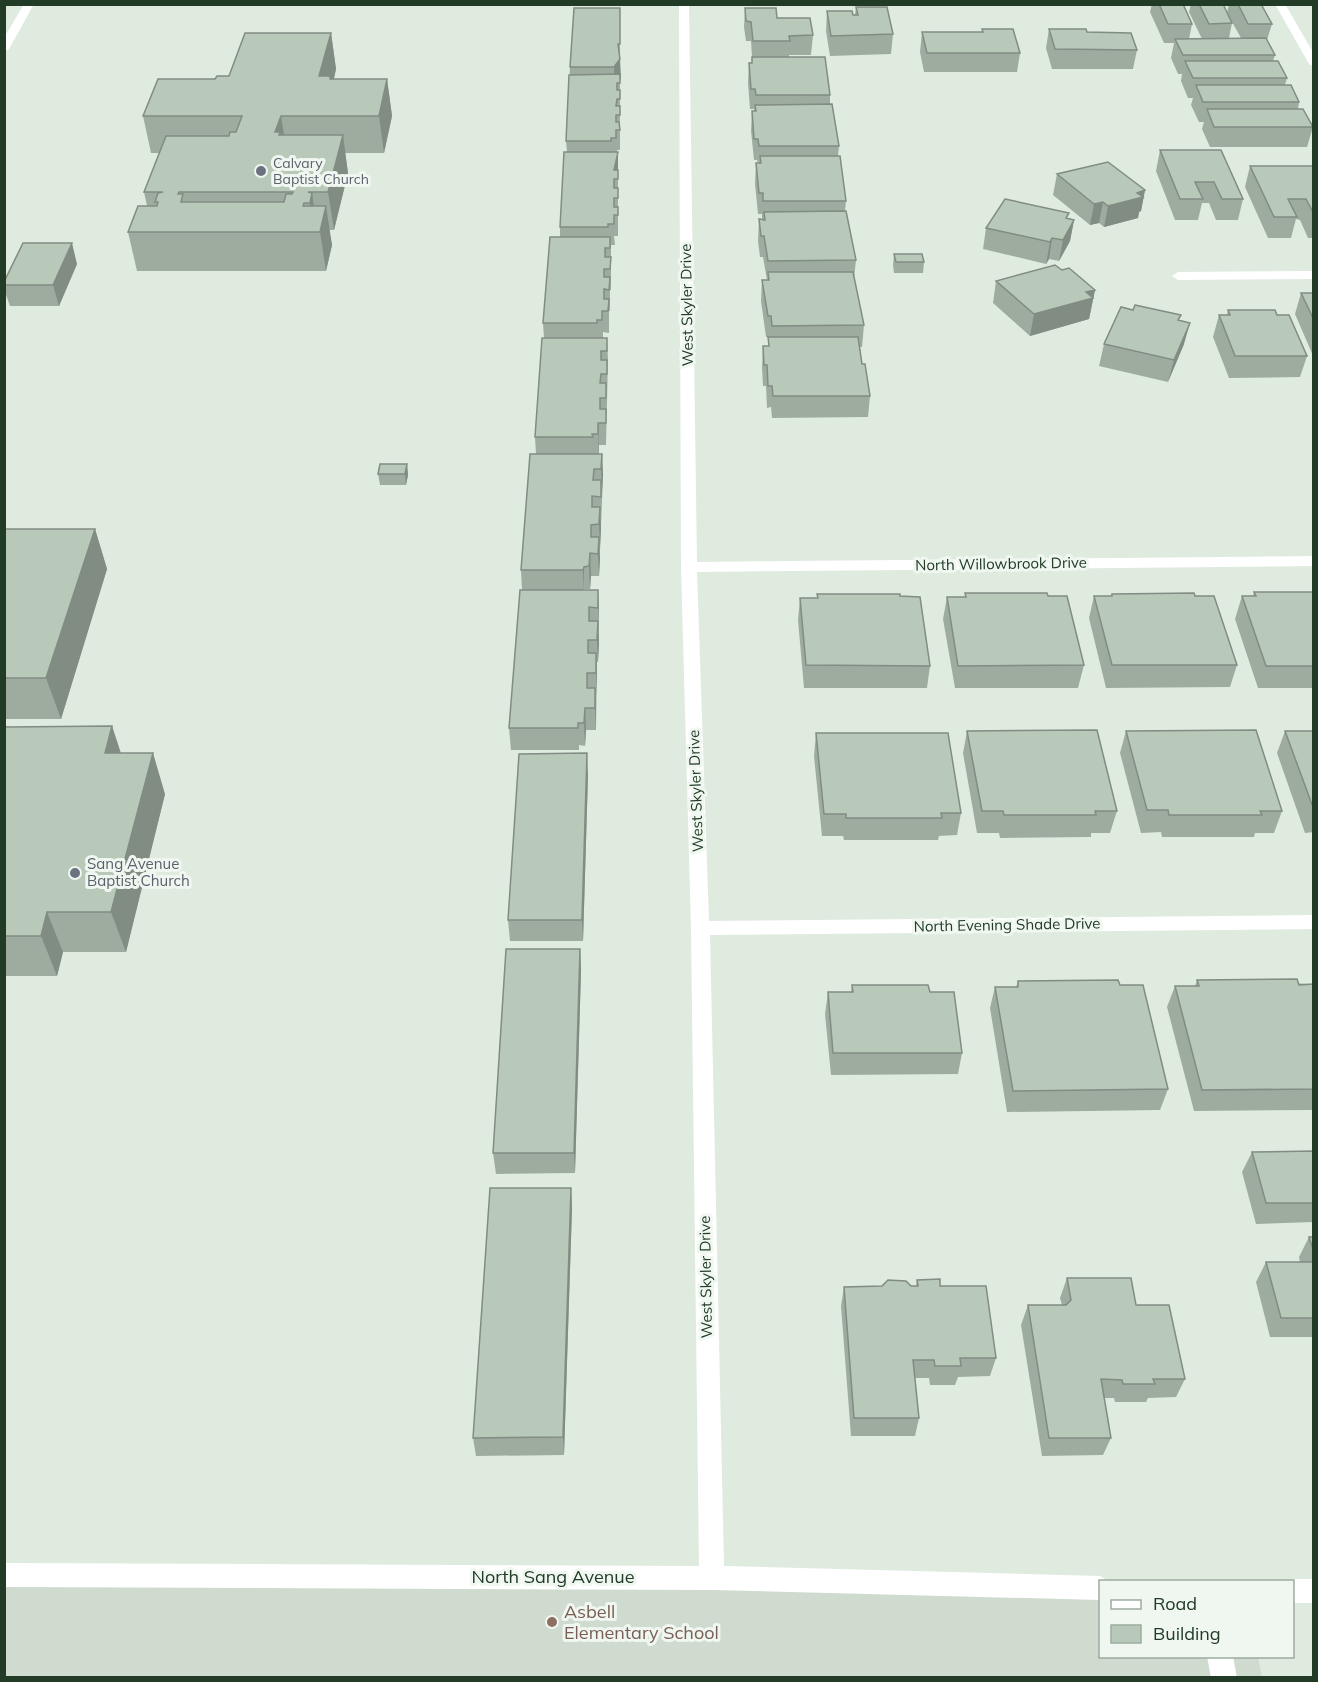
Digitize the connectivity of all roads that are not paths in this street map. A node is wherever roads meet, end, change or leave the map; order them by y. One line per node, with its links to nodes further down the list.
1 (29, 4): 4 (street)
2 (684, 4): 9 (street, West Skyler Drive)
3 (1280, 4): 5 (street)
4 (4, 49)
5 (1314, 64)
6 (1314, 275): 7 (street)
7 (1178, 276)
8 (1314, 561): 9 (street, North Willowbrook Drive)
9 (689, 567): 11 (street, West Skyler Drive)
10 (1314, 922): 11 (street, North Evening Shade Drive)
11 (700, 928): 13 (street, West Skyler Drive)
12 (4, 1575): 13 (street, North Sang Avenue)
13 (712, 1578): 14 (street, North Sang Avenue)
14 (1099, 1588)
15 (1294, 1592): 16 (street)
16 (1314, 1592)
17 (1220, 1658): 18 (street)
18 (1224, 1677)

